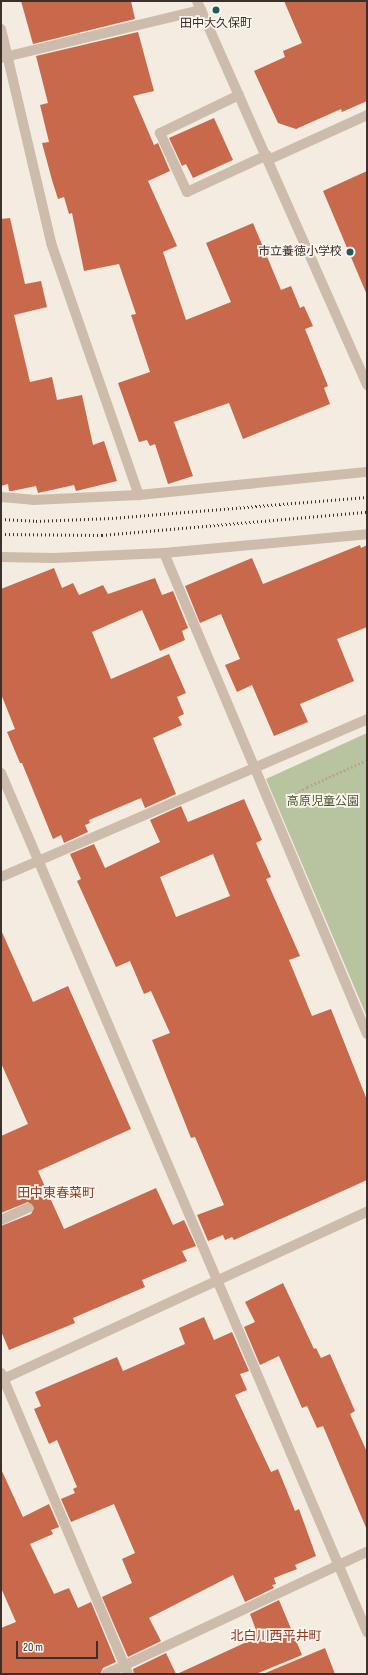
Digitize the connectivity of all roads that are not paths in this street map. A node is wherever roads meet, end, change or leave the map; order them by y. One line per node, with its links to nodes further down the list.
1 (199, 6): 3 (street); 4 (street)
2 (1, 29): 3 (street)
3 (4, 57): 9 (street)
4 (239, 95): 6 (street); 6 (street)
5 (367, 115): 6 (street)
6 (268, 158): 7 (street)
7 (367, 385)
8 (367, 472): 9 (street)
9 (139, 495): 10 (street)
10 (1, 497)
11 (367, 534): 12 (street)
12 (164, 553): 13 (street); 15 (street)
13 (1, 558)
14 (367, 719): 15 (street)
15 (255, 769): 17 (street); 19 (street)
16 (1, 773): 17 (street)
17 (39, 860): 18 (street); 23 (street)
18 (1, 877)
19 (367, 1034)
20 (28, 1208): 22 (street)
21 (367, 1212): 23 (street)
22 (1, 1220)
23 (216, 1281): 24 (street); 26 (street)
24 (2, 1377): 28 (street)
25 (367, 1552): 26 (street)
26 (338, 1566): 27 (street); 28 (street)
27 (367, 1632)
28 (126, 1670): 29 (street)
29 (106, 1674)

